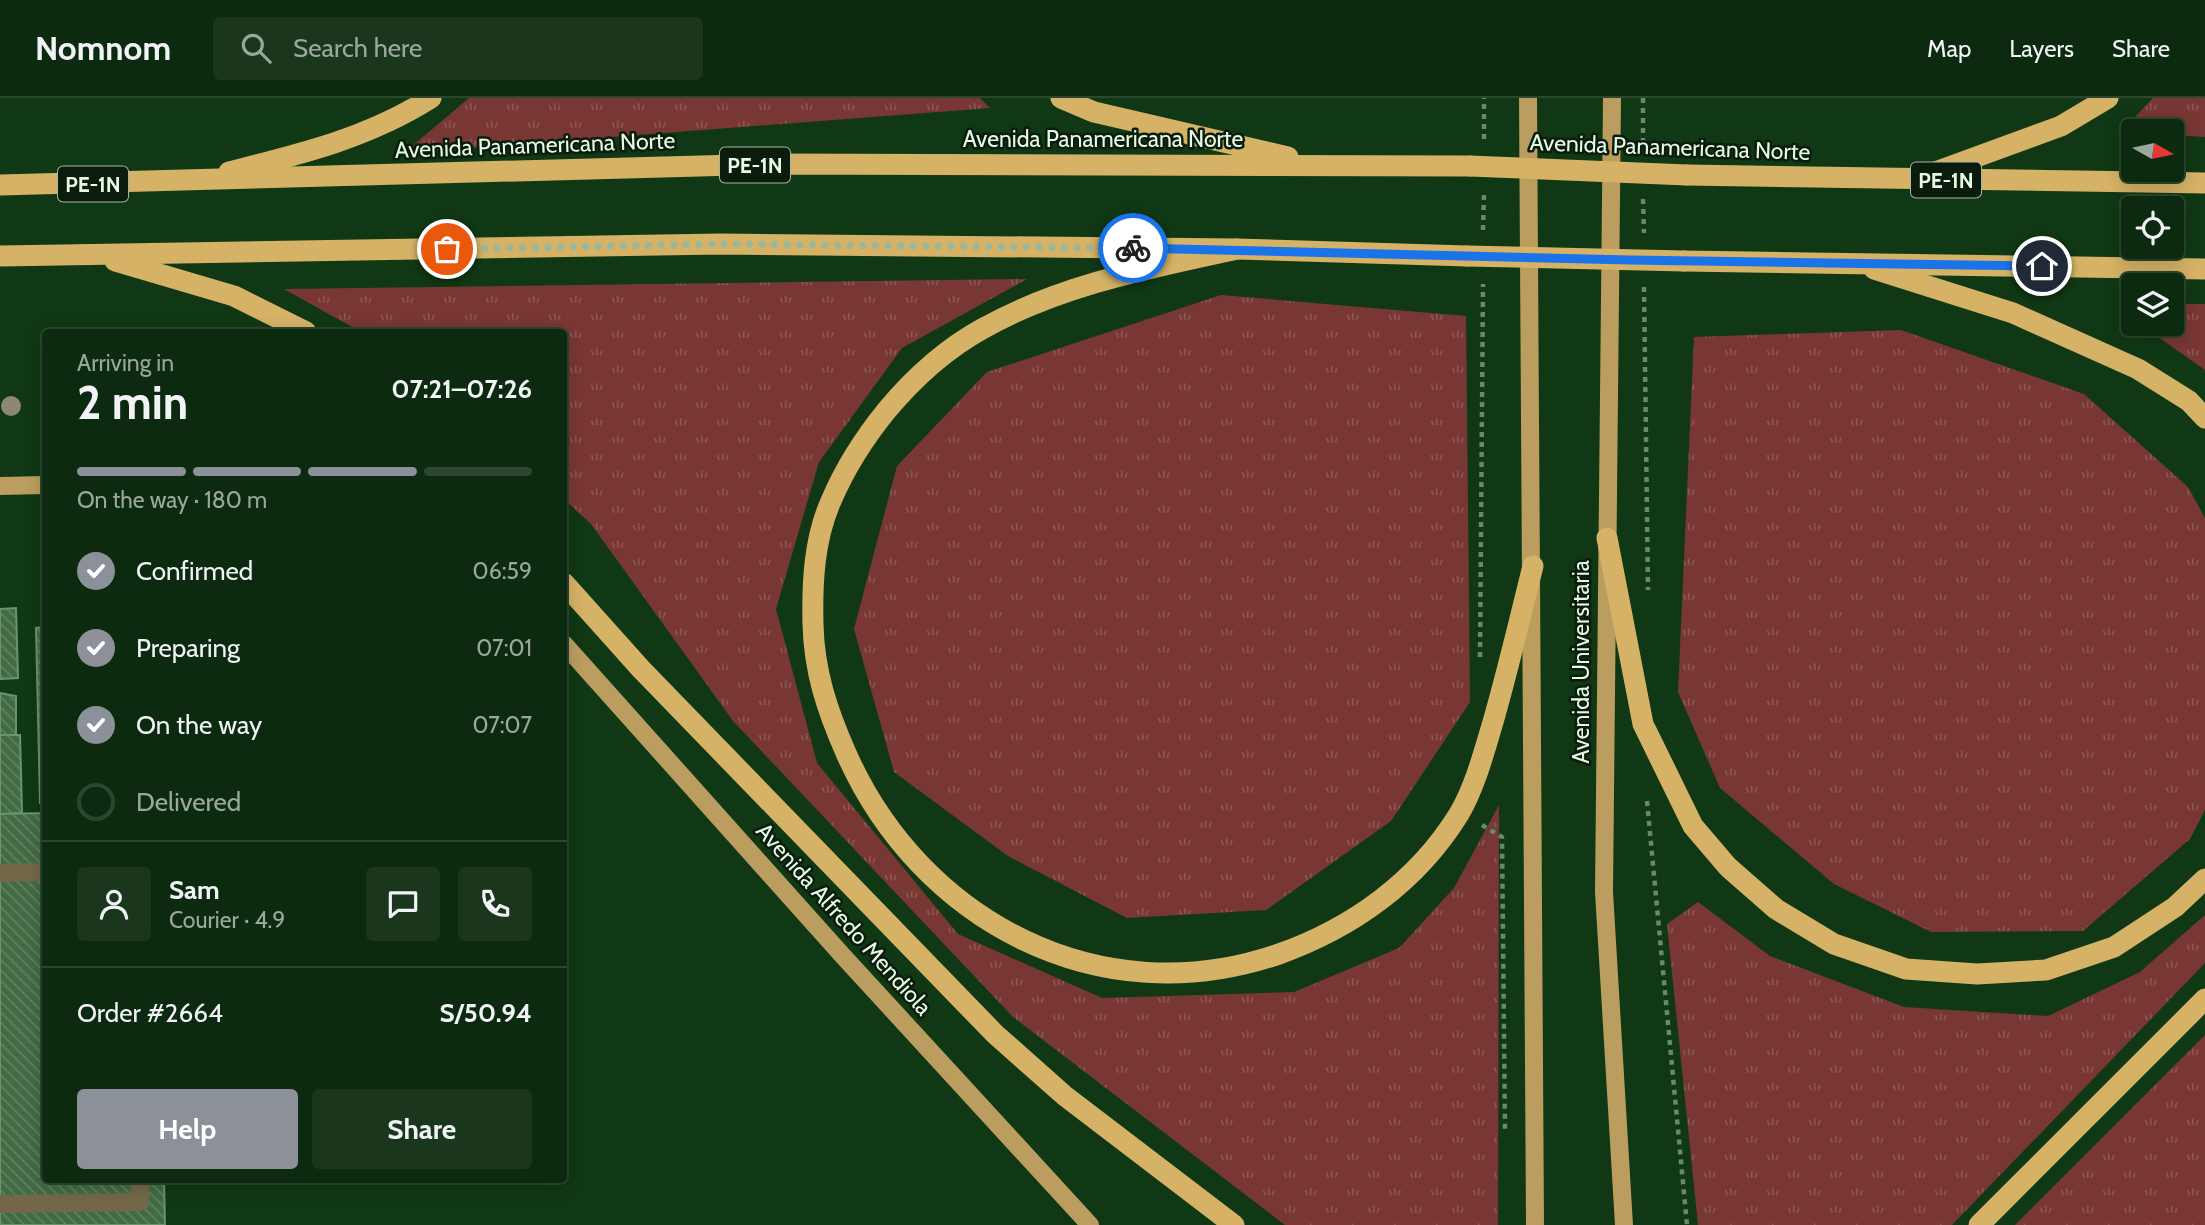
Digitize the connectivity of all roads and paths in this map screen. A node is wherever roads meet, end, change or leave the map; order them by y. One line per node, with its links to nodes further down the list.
1 (430, 98): 8 (highway)
2 (1061, 98): 6 (highway)
3 (1528, 98): 21 (main road, Avenida Universitaria)
4 (1612, 98): 20 (main road, Avenida Universitaria)
5 (2108, 98): 7 (highway)
6 (1324, 165): 7 (highway, Avenida Panamericana Norte / PE-1N, bridge); 8 (highway, Avenida Panamericana Norte / PE-1N)
7 (1916, 180): 9 (highway, Avenida Panamericana Norte / PE-1N)
8 (186, 182): 10 (highway, Avenida Panamericana Norte / PE-1N)
9 (2205, 183)
10 (0, 185)
11 (1237, 249): 12 (highway); 14 (highway, bridge); 21 (highway)
12 (93, 255): 13 (highway); 16 (highway)
13 (0, 256)
14 (1852, 262): 15 (highway); 17 (highway)
15 (2205, 269)
16 (300, 329)
17 (2205, 418)
18 (42, 485): 19 (main road)
19 (0, 486)
20 (1606, 538): 26 (highway); 33 (main road, Avenida Universitaria)
21 (1532, 566): 32 (main road, Avenida Universitaria)
22 (567, 586): 31 (highway)
23 (567, 647): 30 (main road, Avenida Alfredo Mendiola)
24 (42, 872): 25 (lane)
25 (0, 873)
26 (2205, 879)
27 (2205, 999): 34 (highway)
28 (140, 1183): 29 (lane)
29 (0, 1204)
30 (1090, 1225)
31 (1234, 1225)
32 (1535, 1225)
33 (1626, 1225)
34 (1979, 1225)

